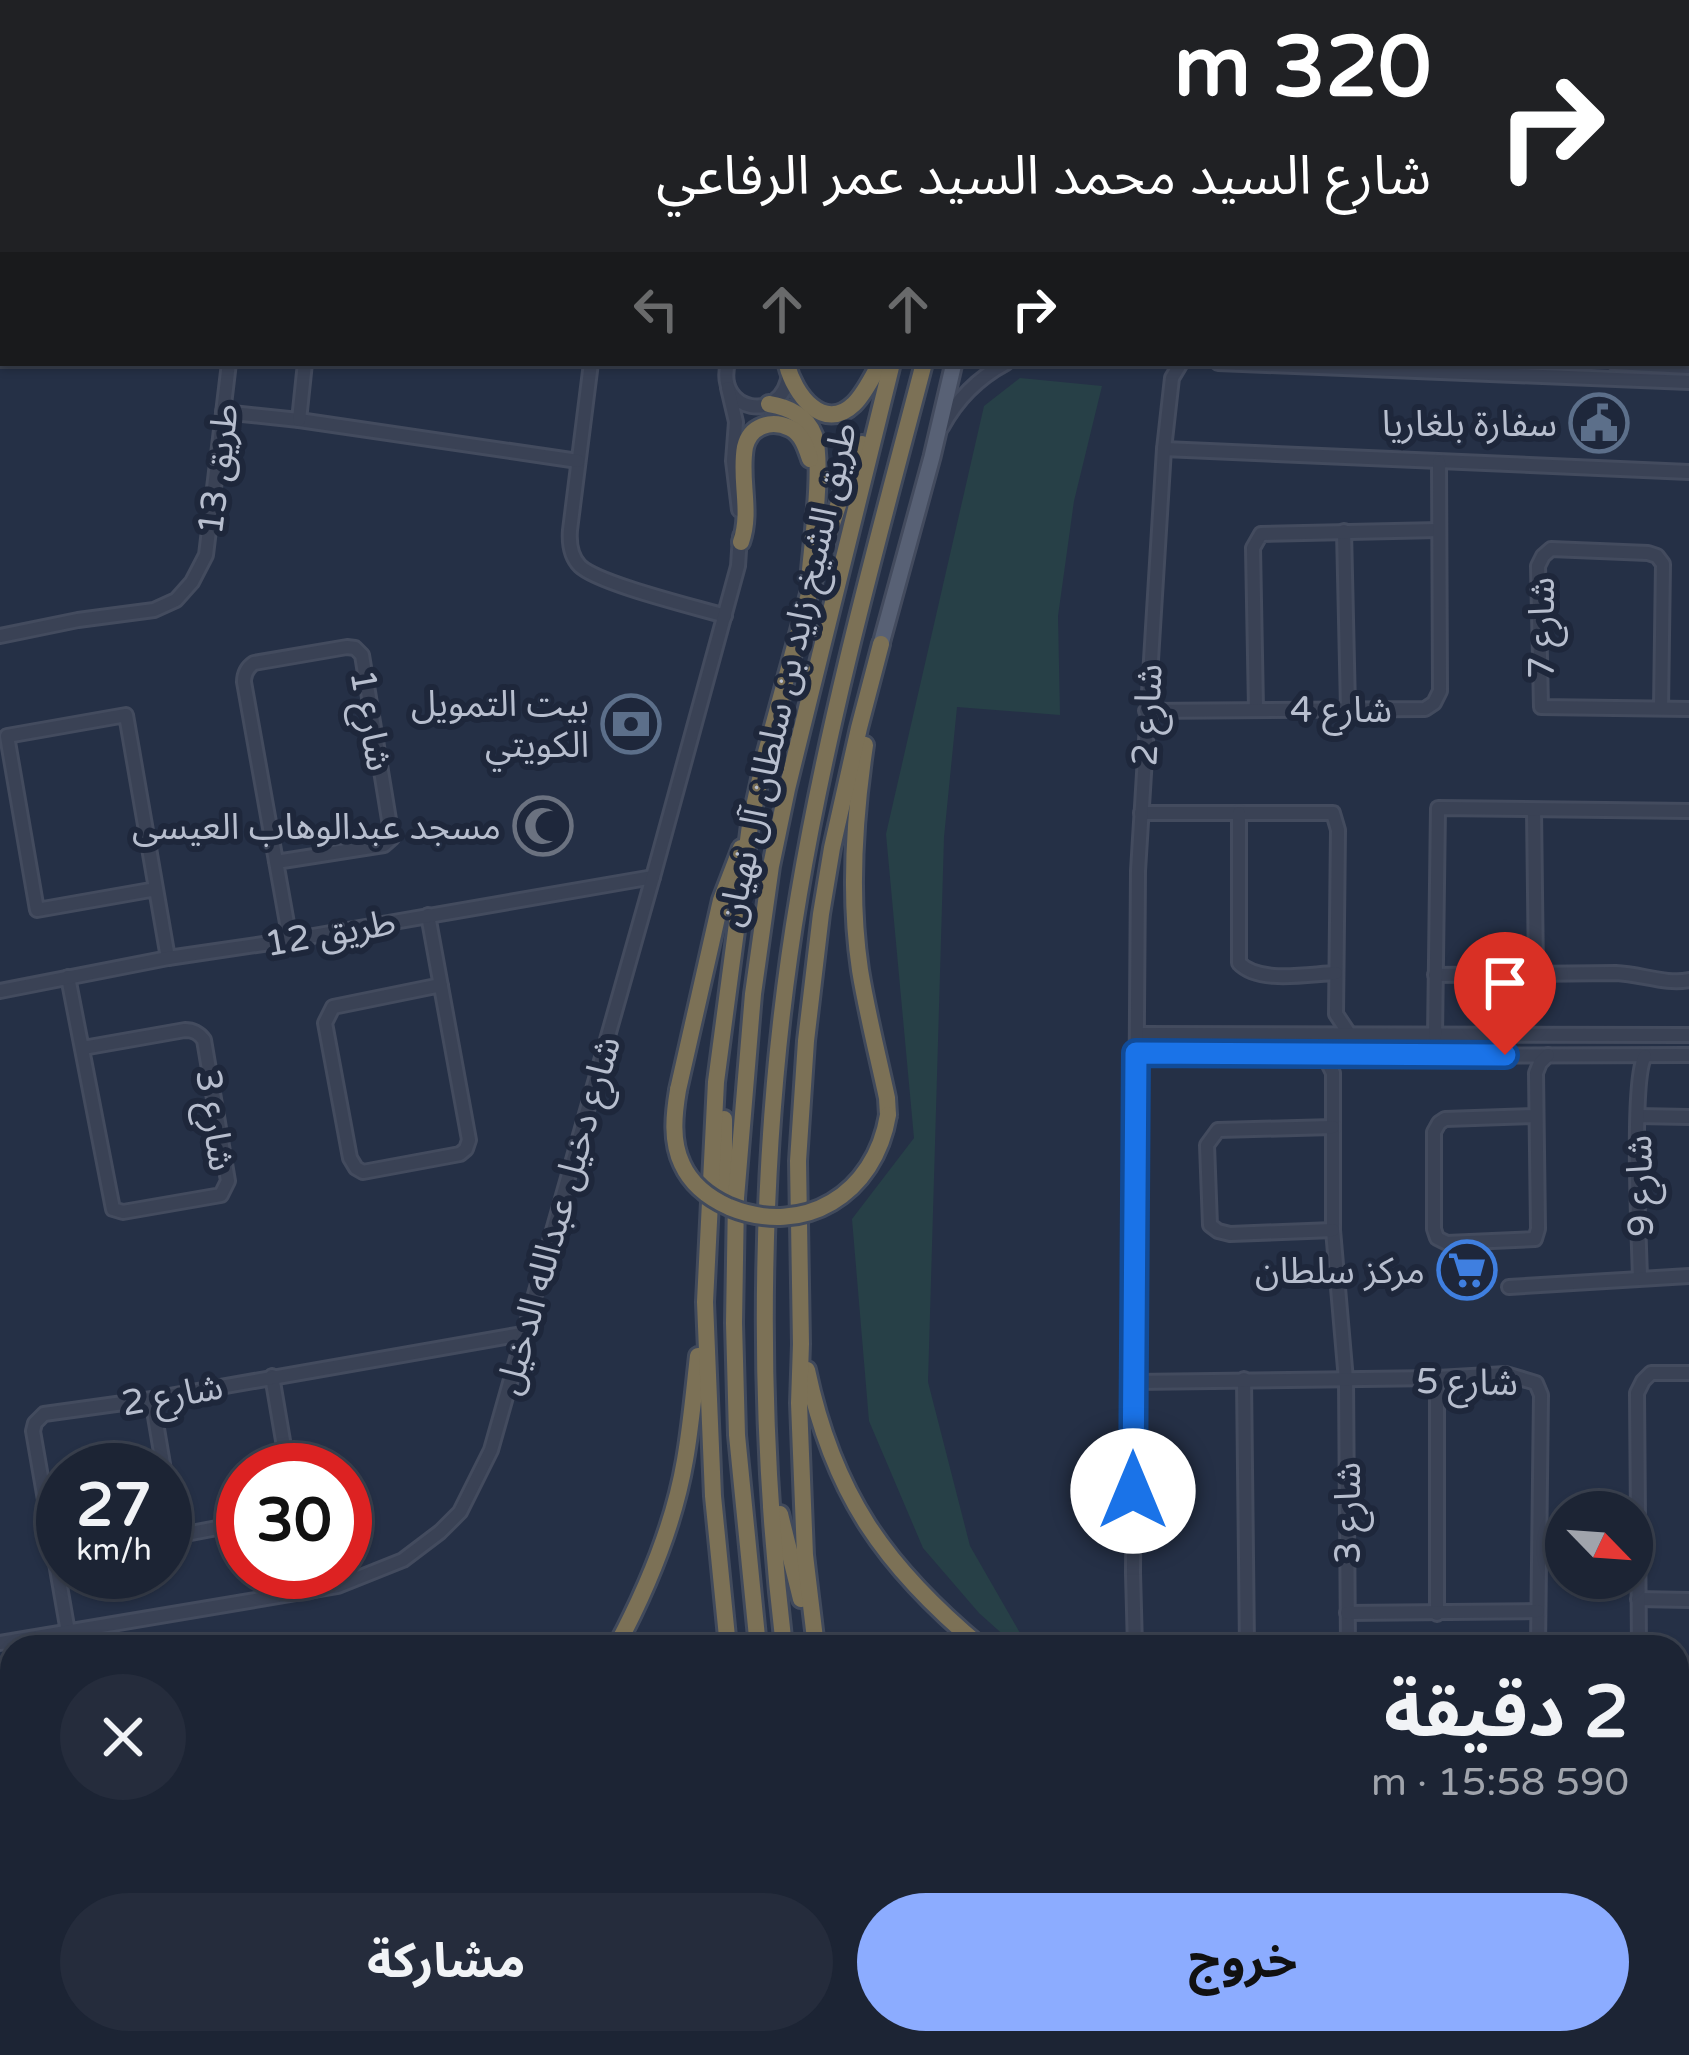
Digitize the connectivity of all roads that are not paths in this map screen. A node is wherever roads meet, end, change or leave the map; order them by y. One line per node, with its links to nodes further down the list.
1 (229, 366): 19 (street, طريق 13)
2 (305, 366): 21 (street)
3 (590, 366): 25 (street)
4 (727, 366): 17 (street, شارع دخيل عبدالله الدخيل)
5 (787, 366): 7 (highway)
6 (787, 366): 18 (street)
7 (878, 366)
8 (891, 366): 20 (highway, طريق الشيخ زايد بن سلطان آل نهيان)
9 (923, 366): 102 (highway, طريق الشيخ زايد بن سلطان آل نهيان)
10 (953, 366): 24 (main road)
11 (997, 366): 24 (street)
12 (1166, 366): 15 (street)
13 (1179, 366): 15 (street, شارع 2)
14 (1292, 366): 16 (street)
15 (1172, 378): 23 (street, شارع 2)
16 (1689, 382)
17 (728, 388): 18 (street); 22 (street, شارع دخيل عبدالله الدخيل)
18 (763, 406): 22 (street); 28 (highway)
19 (223, 412): 21 (street); 34 (street, طريق 13)
20 (879, 412): 32 (highway); 85 (highway, طريق الشيخ زايد بن سلطان آل نهيان)
21 (298, 420): 25 (street)
22 (736, 440): 31 (street, شارع دخيل عبدالله الدخيل)
23 (1164, 449): 26 (street); 40 (street, شارع 2)
24 (932, 457): 35 (main road)
25 (578, 461): 33 (street)
26 (1439, 462): 27 (street); 29 (street, شارع 4)
27 (1689, 472)
28 (816, 480): 31 (highway); 32 (highway)
29 (1439, 530): 30 (street); 36 (street, شارع 4)
30 (1344, 531): 36 (street); 37 (street)
31 (741, 542): 33 (street, شارع دخيل عبدالله الدخيل)
32 (808, 595): 45 (highway)
33 (724, 616): 47 (street, شارع دخيل عبدالله الدخيل)
34 (0, 636)
35 (881, 644): 45 (highway, bridge); 91 (highway)
36 (1348, 708): 37 (street, شارع 4)
37 (1256, 709): 40 (street, شارع 4)
38 (1661, 709): 38 (street, شارع 7); 39 (street, شارع 7)
39 (1689, 709)
40 (1147, 711): 43 (street, شارع 2)
41 (1534, 810): 42 (street); 53 (street); 54 (street)
42 (1689, 811)
43 (1141, 813): 44 (street); 60 (street, شارع 2)
44 (1239, 813): 52 (street); 52 (street)
45 (750, 825): 61 (highway)
46 (276, 862): 46 (street, شارع 1); 50 (street, شارع 1)
47 (653, 877): 49 (street, طريق 12); 90 (street, شارع دخيل عبدالله الدخيل)
48 (156, 889): 48 (street); 51 (street)
49 (428, 915): 50 (street, طريق 12); 57 (street)
50 (290, 940): 51 (street, طريق 12)
51 (168, 958): 55 (street, طريق 12)
52 (1336, 973): 59 (street)
53 (1536, 974): 54 (street); 56 (street)
54 (1435, 975): 65 (street)
55 (68, 976): 58 (street, طريق 12); 68 (street, شارع 3)
56 (1689, 980)
57 (440, 985): 57 (street)
58 (3, 989)
59 (1336, 1014): 62 (street); 63 (street)
60 (1137, 1034): 62 (street); 70 (street, شارع 2)
61 (724, 1035): 85 (highway); 89 (highway)
62 (1321, 1035): 63 (street)
63 (1350, 1035): 65 (street)
64 (1689, 1035): 67 (street)
65 (1435, 1036): 66 (street)
66 (1482, 1036): 67 (street); 76 (street)
67 (1624, 1036): 72 (street)
68 (82, 1048): 68 (street, شارع 3)
69 (1685, 1052): 77 (street)
70 (1136, 1053): 71 (street); 97 (street)
71 (1324, 1055): 75 (street); 78 (street)
72 (1505, 1055): 73 (street); 76 (street)
73 (1521, 1055): 74 (street); 79 (street)
74 (1548, 1055): 77 (street); 79 (street)
75 (1345, 1056): 76 (street); 78 (street)
76 (1380, 1056)
77 (1642, 1062): 81 (street, شارع 9)
78 (1333, 1073): 83 (street, شارع 3)
79 (1536, 1073): 80 (street)
80 (1534, 1116): 80 (street)
81 (1638, 1116): 82 (street, شارع 9); 87 (street, شارع 9)
82 (1689, 1117)
83 (1333, 1127): 84 (street, شارع 3); 84 (street)
84 (1333, 1230): 96 (street, شارع 3)
85 (734, 1256): 114 (highway, طريق الشيخ زايد بن سلطان آل نهيان)
86 (1689, 1276): 87 (street, شارع 9)
87 (1640, 1277): 88 (street)
88 (1509, 1287)
89 (705, 1302): 112 (highway); 113 (highway)
90 (522, 1334): 93 (street, شارع 2); 110 (street, شارع دخيل عبدالله الدخيل)
91 (801, 1344): 117 (highway); 118 (highway)
92 (1689, 1373): 103 (street)
93 (272, 1376): 98 (street, شارع 2); 100 (street)
94 (1437, 1378): 96 (street, شارع 5); 107 (street, شارع 5); 109 (street)
95 (1244, 1379): 96 (street, شارع 5); 97 (street, شارع 5); 120 (street)
96 (1346, 1380): 108 (street, شارع 3)
97 (1134, 1382): 119 (street)
98 (152, 1399): 99 (street); 101 (street, شارع 2)
99 (159, 1443)
100 (283, 1443)
101 (36, 1446)
102 (771, 1476): 115 (highway, طريق الشيخ زايد بن سلطان آل نهيان); 116 (highway)
103 (1637, 1491)
104 (64, 1599): 110 (street, شارع 2)
105 (1638, 1599): 106 (street); 123 (street)
106 (1689, 1600)
107 (1538, 1611): 109 (street); 122 (street, شارع 5)
108 (1347, 1613): 109 (street); 121 (street, شارع 3)
109 (1438, 1614)
110 (68, 1632): 111 (street, شارع دخيل عبدالله الدخيل)
111 (49, 1635)
112 (622, 1635)
113 (727, 1635)
114 (757, 1635)
115 (783, 1635)
116 (811, 1635)
117 (813, 1635)
118 (969, 1635)
119 (1135, 1635)
120 (1247, 1635)
121 (1348, 1635)
122 (1538, 1635)
123 (1639, 1635)

